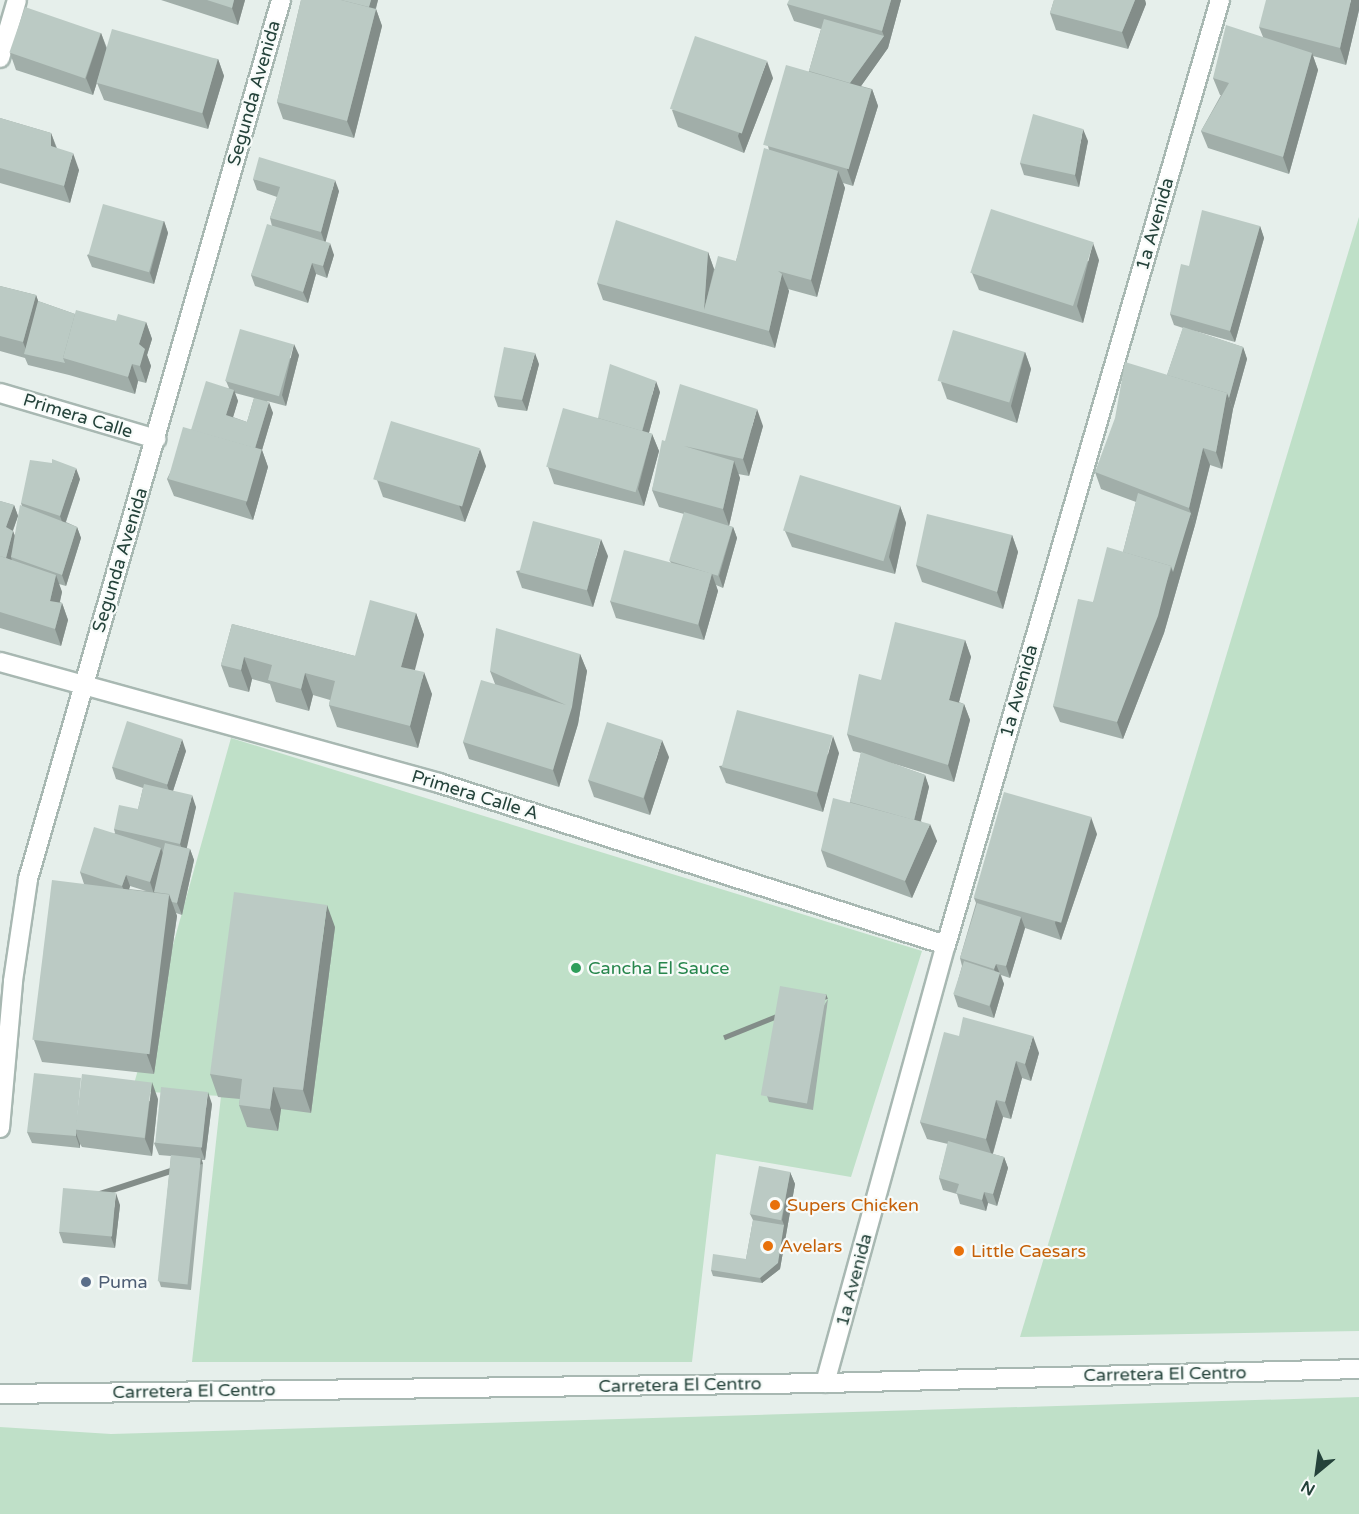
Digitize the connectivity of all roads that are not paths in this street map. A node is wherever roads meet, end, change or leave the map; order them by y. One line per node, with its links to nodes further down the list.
1 (16, 0): 4 (street)
2 (280, 0): 6 (street, Segunda Avenida)
3 (1220, 0): 9 (street, 1a Avenida)
4 (0, 58)
5 (0, 393): 6 (street, Primera Calle)
6 (156, 439): 8 (street, Segunda Avenida)
7 (0, 662): 8 (street, Primera Calle A)
8 (82, 685): 9 (street, Primera Calle A); 10 (street, Segunda Avenida)
9 (945, 945): 12 (street, 1a Avenida)
10 (0, 1128)
11 (1359, 1369): 12 (street, Carretera El Centro)
12 (825, 1383): 13 (street, Carretera El Centro)
13 (0, 1394)

